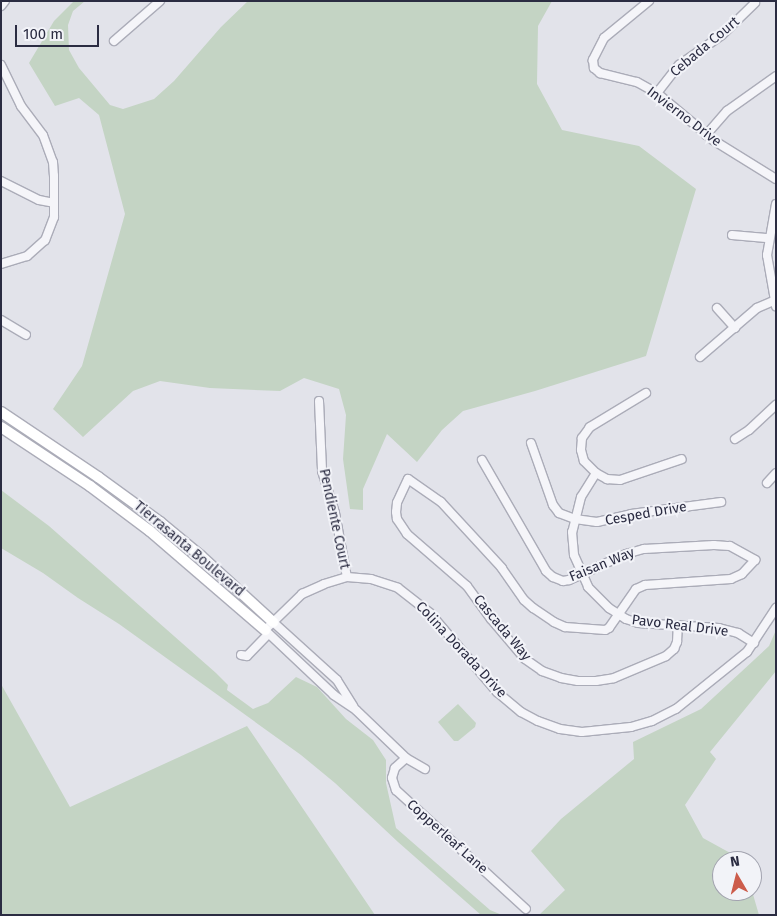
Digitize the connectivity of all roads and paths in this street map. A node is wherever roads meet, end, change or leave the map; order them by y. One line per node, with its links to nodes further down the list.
1 (5, 1): 5 (street)
2 (160, 1): 6 (street)
3 (649, 1): 9 (street, Invierno Drive)
4 (755, 3): 9 (street, Cebada Court)
5 (1, 6)
6 (114, 41)
7 (1, 65): 13 (street)
8 (776, 76): 10 (street)
9 (657, 93): 10 (street, Invierno Drive)
10 (706, 135): 11 (street, Invierno Drive)
11 (776, 179)
12 (1, 181): 13 (street)
13 (54, 203): 17 (street)
14 (776, 204): 16 (street)
15 (732, 235): 16 (street)
16 (769, 238): 18 (street)
17 (1, 264)
18 (775, 302): 21 (street)
19 (717, 308): 21 (street)
20 (1, 320): 22 (street)
21 (735, 328): 23 (street)
22 (26, 335)
23 (700, 357)
24 (646, 393): 35 (street)
25 (319, 401): 41 (street, Pendiente Court)
26 (776, 405): 29 (street)
27 (1, 412): 34 (main road, Tierrasanta Boulevard)
28 (1, 427): 31 (main road, Tierrasanta Boulevard)
29 (735, 439)
30 (531, 442): 39 (street, Cesped Drive)
31 (45, 456): 34 (main road); 46 (main road, Tierrasanta Boulevard)
32 (682, 459): 35 (street)
33 (482, 460): 40 (street, Faisan Way)
34 (90, 471): 44 (main road, Tierrasanta Boulevard)
35 (596, 473): 39 (street, Pavo Real Drive)
36 (776, 473): 37 (street)
37 (767, 483)
38 (721, 502): 39 (street, Cesped Drive)
39 (575, 519): 40 (street, Pavo Real Drive)
40 (582, 576): 43 (street, Pavo Real Drive); 43 (street, Faisan Way)
41 (346, 577): 44 (street, Colina Dorada Drive); 47 (street, Colina Dorada Drive)
42 (776, 608): 47 (street, Colina Dorada Drive)
43 (618, 615): 45 (street, Pavo Real Drive); 45 (street, Cascada Way)
44 (273, 622): 46 (street, Colina Dorada Drive); 49 (street, Tierrasanta Boulevard)
45 (678, 625): 47 (street, Pavo Real Drive)
46 (267, 632): 48 (street, Colina Dorada Drive); 49 (street, Tierrasanta Boulevard)
47 (754, 643)
48 (241, 655)
49 (356, 710): 50 (street, Tierrasanta Boulevard)
50 (406, 758): 51 (street, Tierrasanta Boulevard); 52 (street, Copperleaf Lane)
51 (425, 769)
52 (526, 909)

